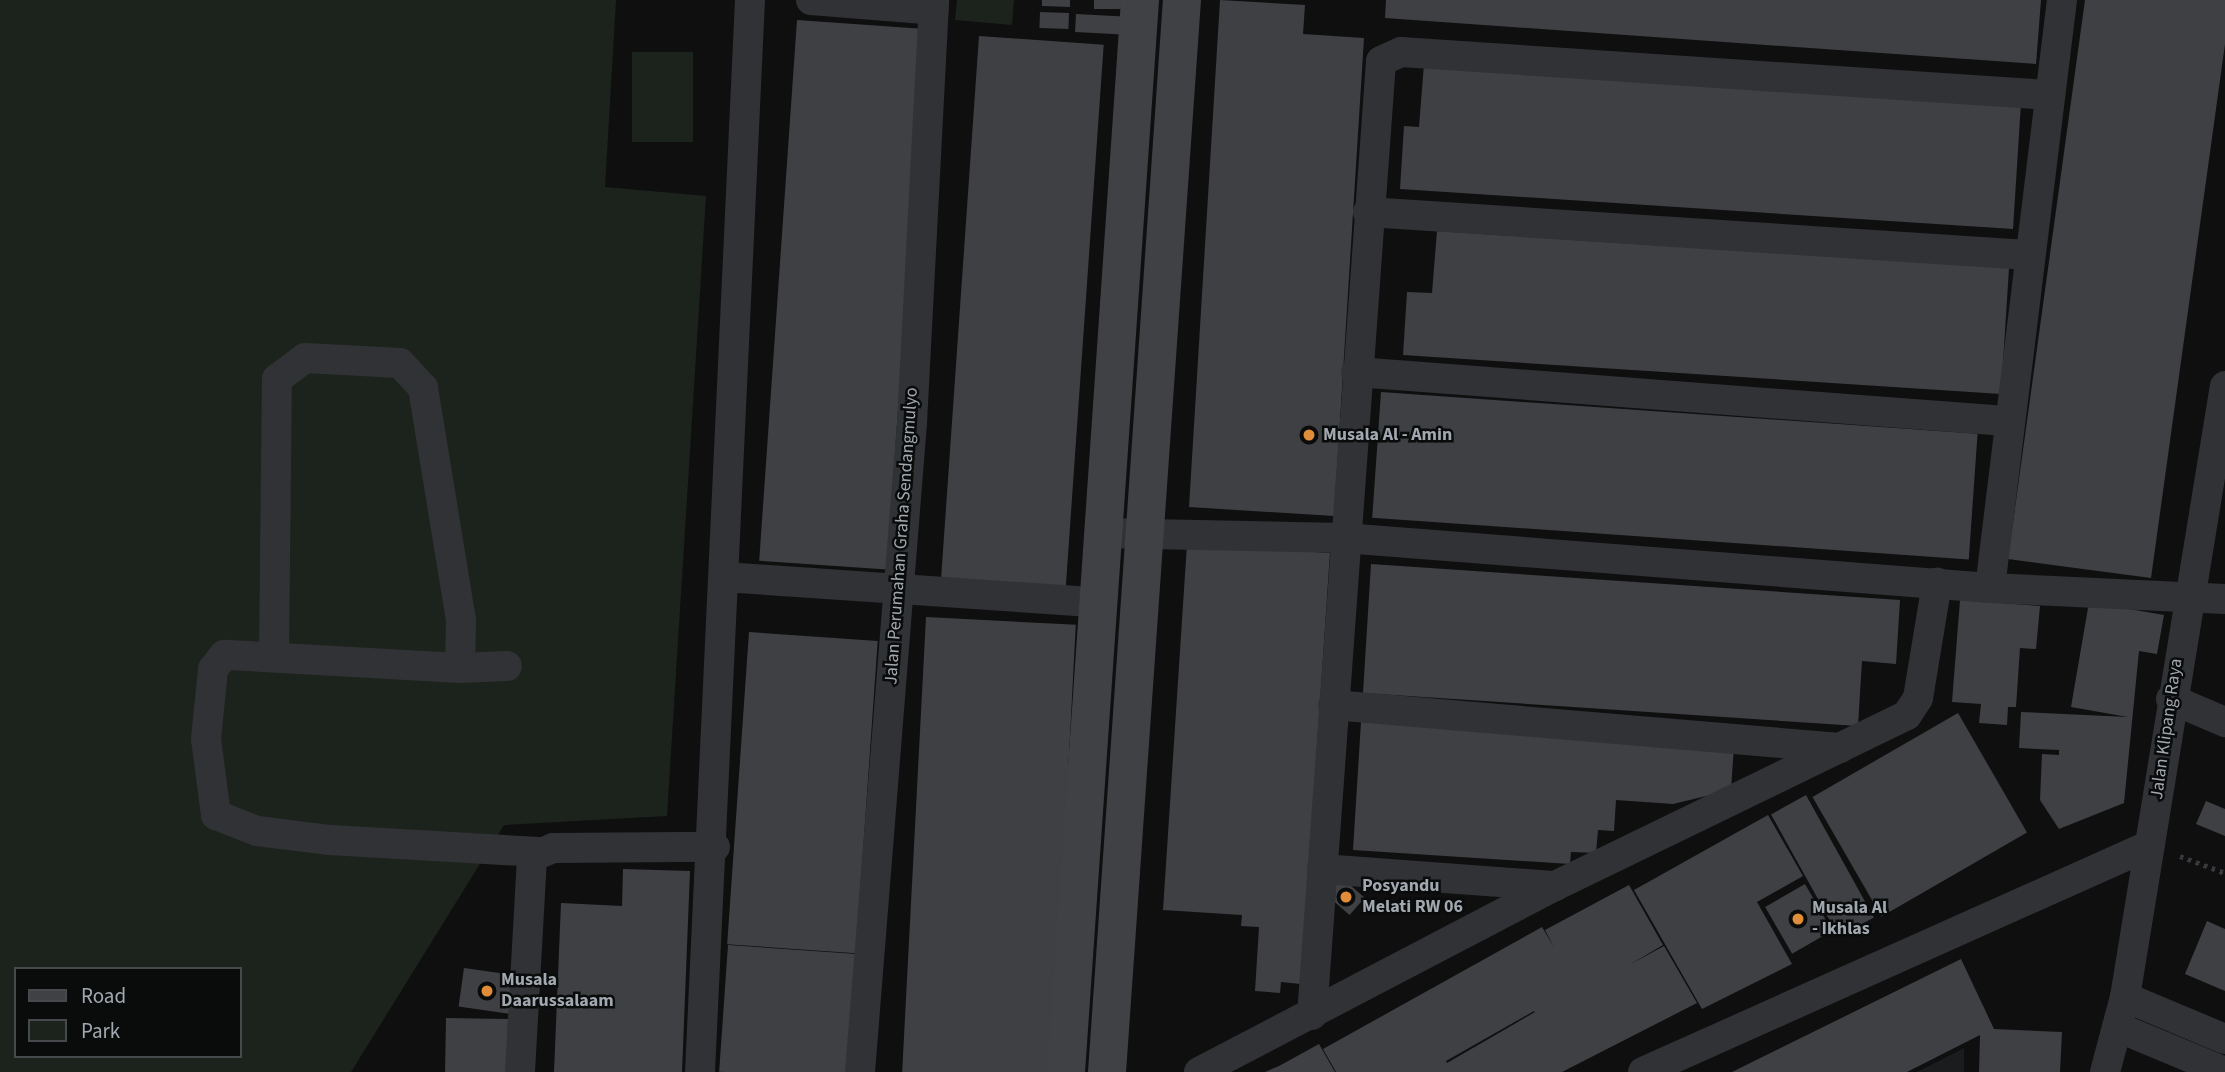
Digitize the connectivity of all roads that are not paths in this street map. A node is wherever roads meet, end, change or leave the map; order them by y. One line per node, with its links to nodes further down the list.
1 (750, 0): 16 (street)
2 (811, 0): 6 (street)
3 (1140, 0): 13 (main road)
4 (1182, 0): 14 (main road)
5 (2062, 0): 7 (street)
6 (934, 5): 19 (street, Jalan Perumahan Graha Sendangmulyo)
7 (2049, 95): 8 (street); 9 (street)
8 (1367, 212): 9 (street); 10 (street)
9 (2028, 255): 12 (street)
10 (1356, 372): 12 (street); 15 (street)
11 (2225, 386): 20 (street, Jalan Klipang Raya)
12 (2006, 421): 18 (street)
13 (1100, 533): 14 (street); 22 (main road)
14 (1147, 534): 15 (street); 39 (main road)
15 (1344, 538): 17 (street); 27 (street)
16 (724, 577): 19 (street); 31 (street)
17 (1937, 583): 18 (street); 29 (street)
18 (1990, 588): 20 (street)
19 (899, 592): 22 (street); 43 (street, Jalan Perumahan Graha Sendangmulyo)
20 (2187, 594): 21 (street); 26 (street, Jalan Klipang Raya)
21 (2225, 599)
22 (1095, 602): 37 (main road)
23 (274, 657): 25 (street); 25 (street); 32 (street)
24 (507, 666): 25 (street)
25 (460, 668)
26 (2171, 699): 28 (street); 30 (street, Jalan Klipang Raya)
27 (1333, 705): 29 (street); 33 (street)
28 (2225, 722)
29 (1840, 748): 34 (street)
30 (2150, 845): 35 (street, Jalan Klipang Raya); 47 (street)
31 (715, 847): 32 (street); 42 (street)
32 (539, 852): 41 (street)
33 (1322, 869): 34 (street); 36 (street)
34 (1555, 886): 36 (street)
35 (2125, 997): 38 (street, Jalan Klipang Raya); 40 (street)
36 (1312, 1015): 46 (street)
37 (1069, 1027): 39 (main road); 44 (main road)
38 (2116, 1027): 48 (street, Jalan Klipang Raya); 49 (street)
39 (1110, 1028): 45 (main road)
40 (2225, 1038)
41 (520, 1072)
42 (701, 1072)
43 (860, 1072)
44 (1066, 1072)
45 (1107, 1072)
46 (1199, 1072)
47 (1643, 1072)
48 (2105, 1072)
49 (2225, 1072)

